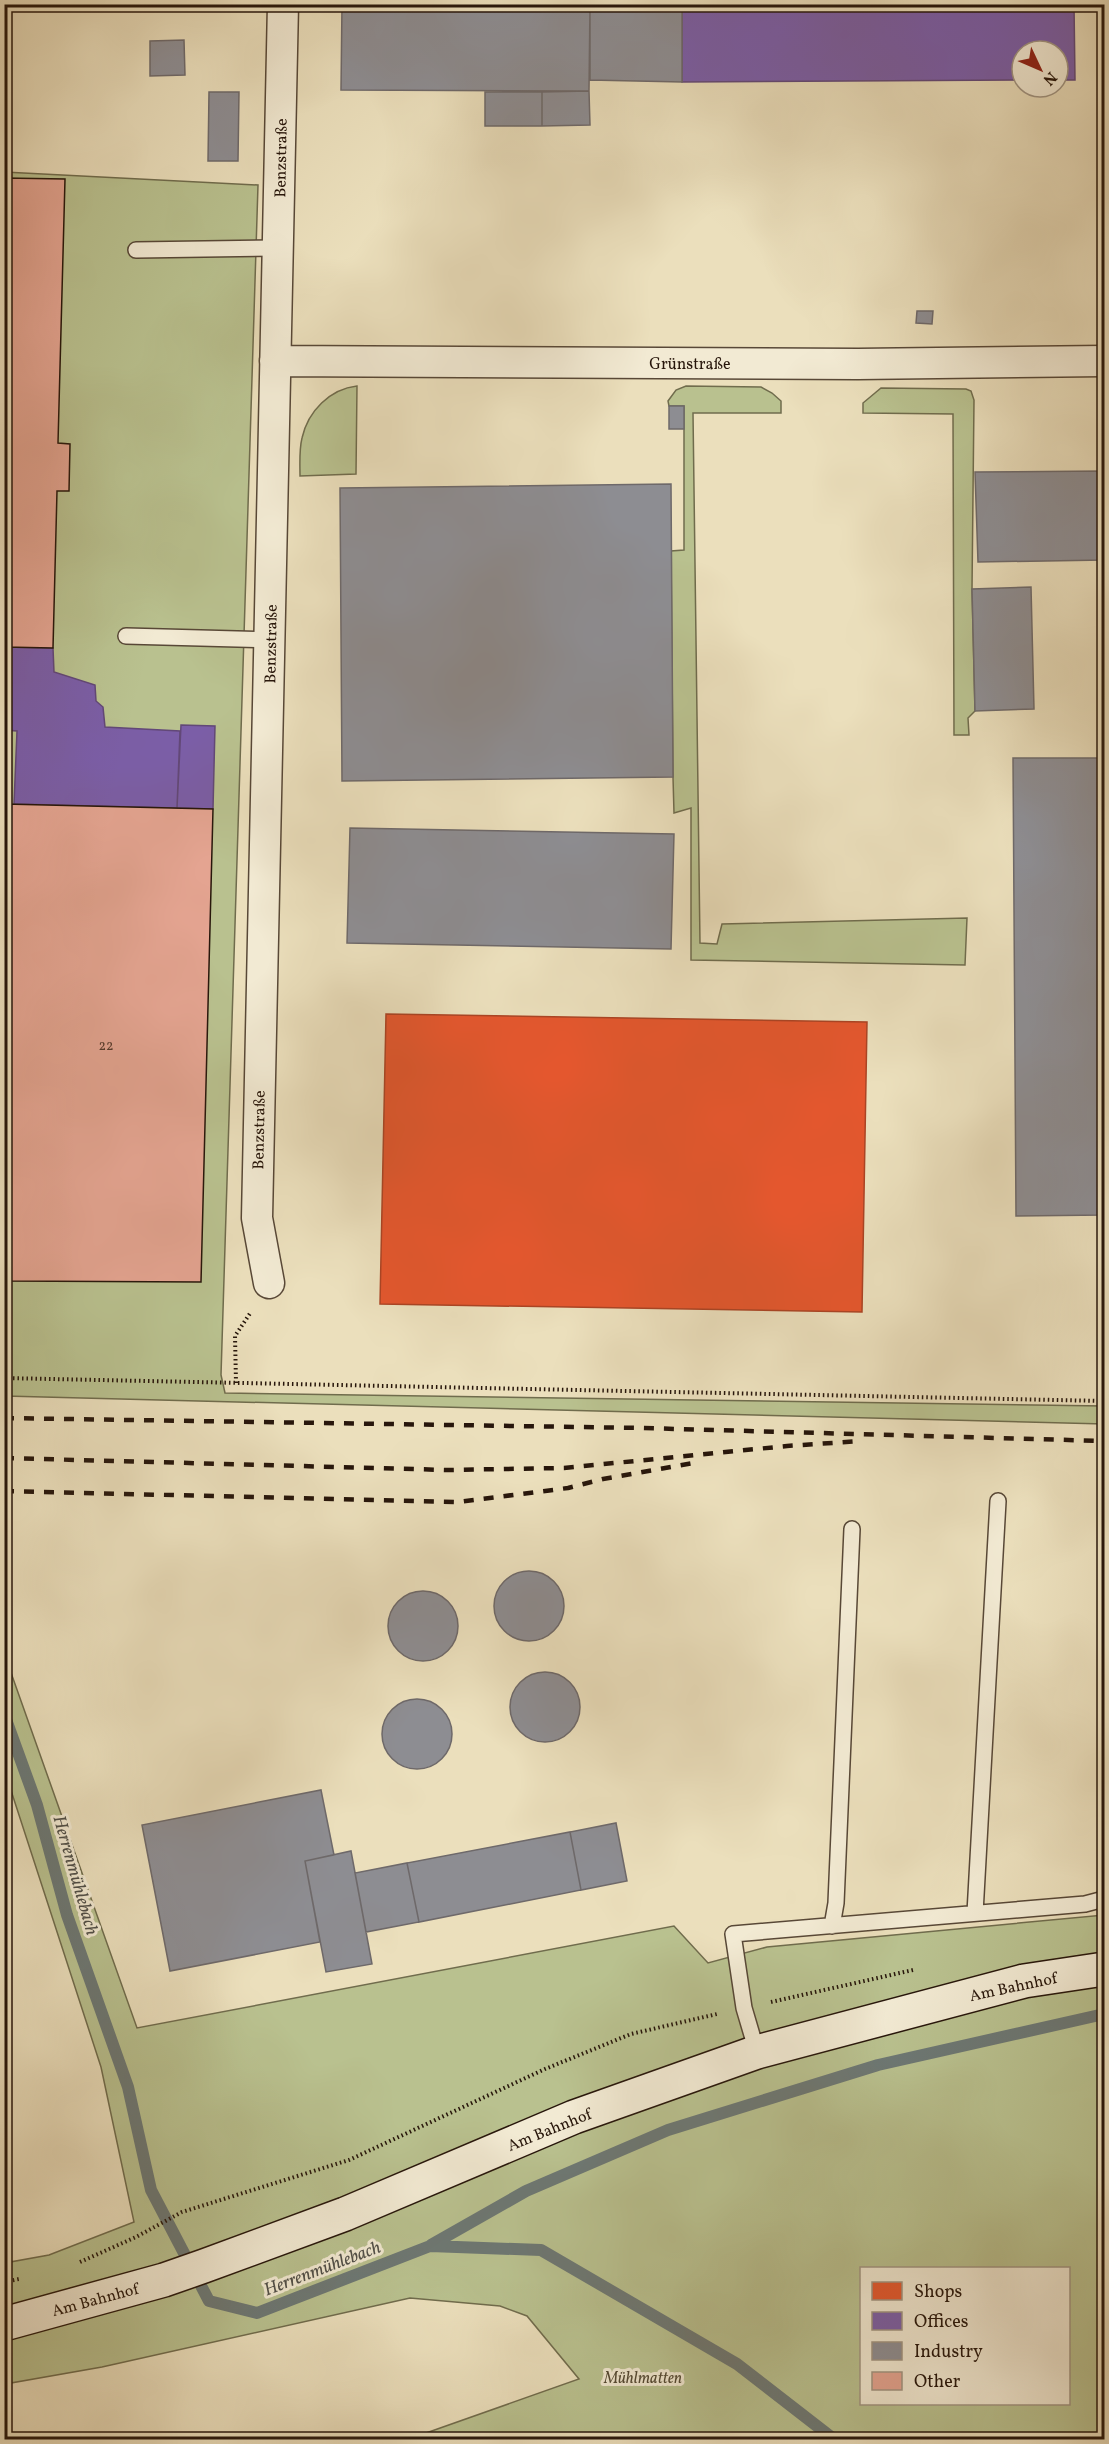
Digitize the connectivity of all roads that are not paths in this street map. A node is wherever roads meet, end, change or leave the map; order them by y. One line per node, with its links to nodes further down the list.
1 (284, 4): 2 (street, Benzstraße)
2 (278, 248): 3 (lane); 4 (street, Benzstraße)
3 (136, 250)
4 (275, 361): 5 (street, Grünstraße); 7 (street, Benzstraße)
5 (1104, 361)
6 (126, 636): 7 (lane)
7 (270, 640): 8 (street, Benzstraße)
8 (269, 1283)
9 (998, 1501): 12 (lane)
10 (852, 1529): 13 (lane)
11 (1104, 1899): 12 (lane)
12 (975, 1913): 13 (lane)
13 (832, 1926): 15 (lane)
14 (1104, 1970): 15 (main road, Am Bahnhof)
15 (757, 2052): 16 (main road, Am Bahnhof)
16 (4, 2324)

